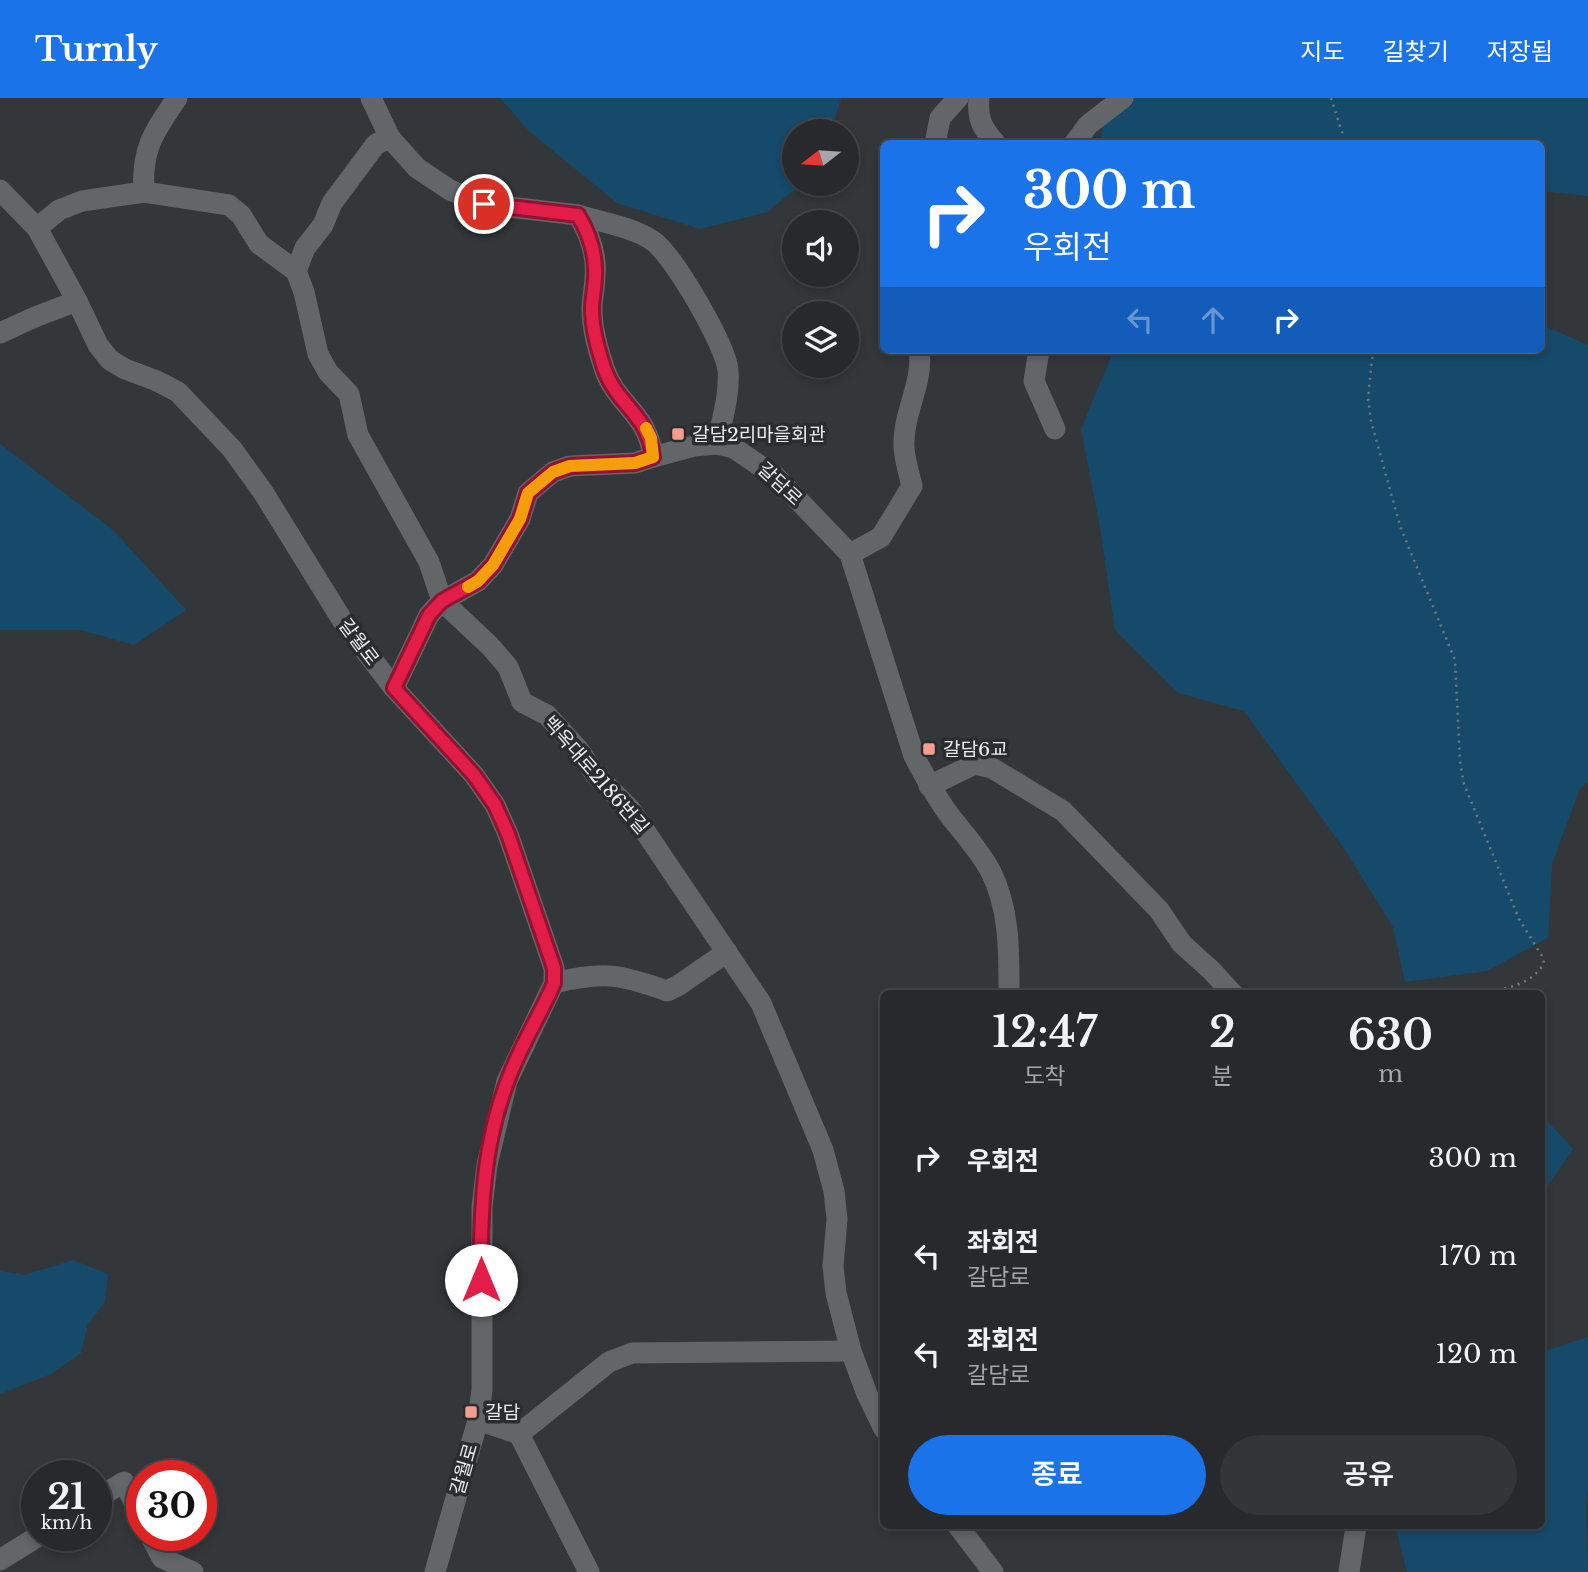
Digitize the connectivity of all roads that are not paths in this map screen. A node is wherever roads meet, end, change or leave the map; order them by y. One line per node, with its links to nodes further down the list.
1 (177, 98): 11 (street)
2 (370, 98): 6 (street)
3 (958, 98): 7 (street)
4 (979, 98): 8 (street)
5 (1123, 98): 9 (street)
6 (390, 138): 12 (street); 14 (street)
7 (937, 140)
8 (992, 140)
9 (1077, 140)
10 (0, 190): 13 (street, 갈월로)
11 (144, 192): 13 (street); 14 (street)
12 (578, 215): 20 (street); 21 (street)
13 (37, 228): 15 (street, 갈월로)
14 (296, 271): 23 (street, 백옥대로2186번길)
15 (77, 300): 16 (street); 24 (street, 갈월로)
16 (0, 333)
17 (920, 354): 22 (street)
18 (1037, 354): 19 (street)
19 (1055, 429)
20 (717, 444): 21 (street); 22 (street, 갈담로)
21 (653, 457): 23 (street)
22 (850, 554): 25 (street, 갈담로)
23 (442, 601): 24 (street); 26 (street, 백옥대로2186번길)
24 (394, 688): 27 (street, 갈월로)
25 (929, 786): 28 (street, 갈담로); 29 (street)
26 (727, 952): 27 (street); 30 (street, 백옥대로2186번길)
27 (554, 983): 31 (street, 갈월로)
28 (1009, 990)
29 (1229, 990)
30 (851, 1351): 32 (street, 백옥대로2186번길); 33 (street)
31 (478, 1420): 33 (street); 42 (street, 갈월로)
32 (880, 1421)
33 (519, 1434): 43 (street)
34 (126, 1486): 35 (street)
35 (112, 1489)
36 (960, 1529): 44 (street)
37 (1356, 1529): 45 (street)
38 (21, 1547): 40 (street)
39 (158, 1551): 41 (street)
40 (0, 1560)
41 (194, 1572)
42 (435, 1572)
43 (589, 1572)
44 (993, 1572)
45 (1349, 1572)

